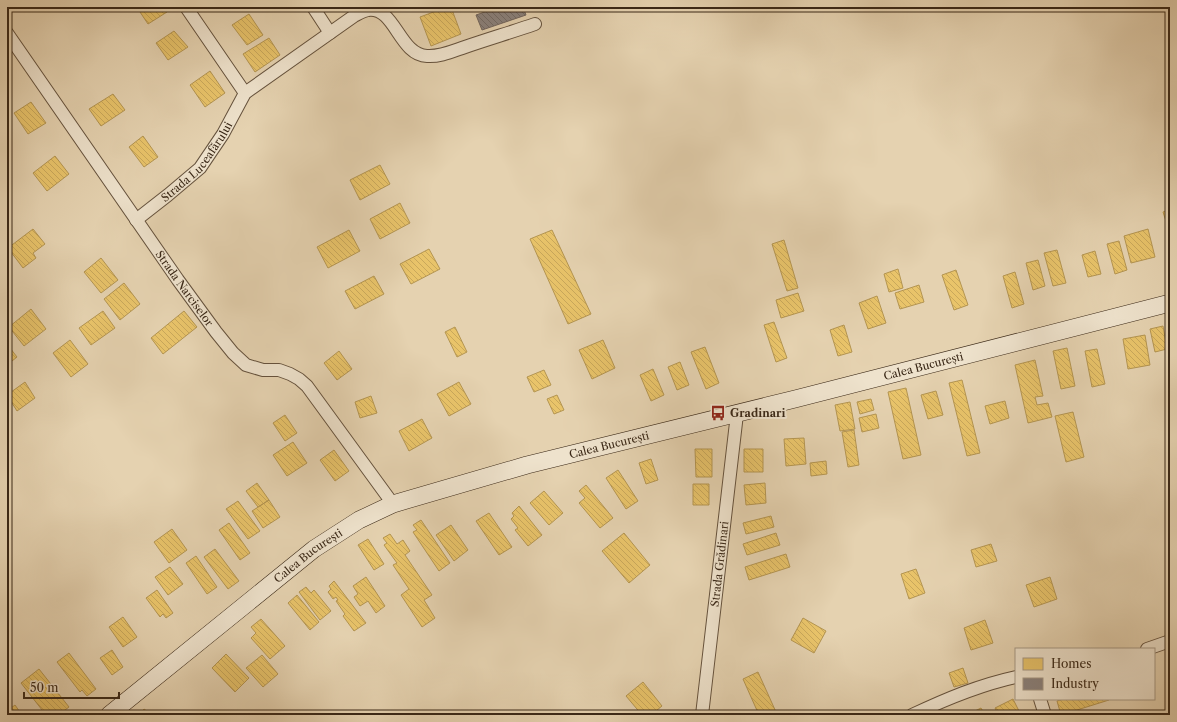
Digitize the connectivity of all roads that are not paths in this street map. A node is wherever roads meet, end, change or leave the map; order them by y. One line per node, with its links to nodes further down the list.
1 (186, 7): 7 (street)
2 (313, 7): 6 (street)
3 (376, 9): 4 (street); 6 (street, Strada Luceafărului)
4 (535, 24)
5 (7, 33): 8 (street, Strada Narciselor)
6 (330, 33): 7 (street, Strada Luceafărului)
7 (246, 93): 8 (street, Strada Luceafărului)
8 (136, 220): 11 (street, Strada Narciselor)
9 (1170, 303): 10 (main road, Calea București)
10 (737, 414): 11 (main road, Calea București); 17 (street, Strada Grădinari)
11 (393, 504): 16 (main road, Calea București)
12 (1170, 641): 13 (street)
13 (1150, 648)
14 (1015, 677): 18 (street)
15 (1040, 700): 19 (street)
16 (109, 715)
17 (702, 715)
18 (912, 715)
19 (1045, 715)

